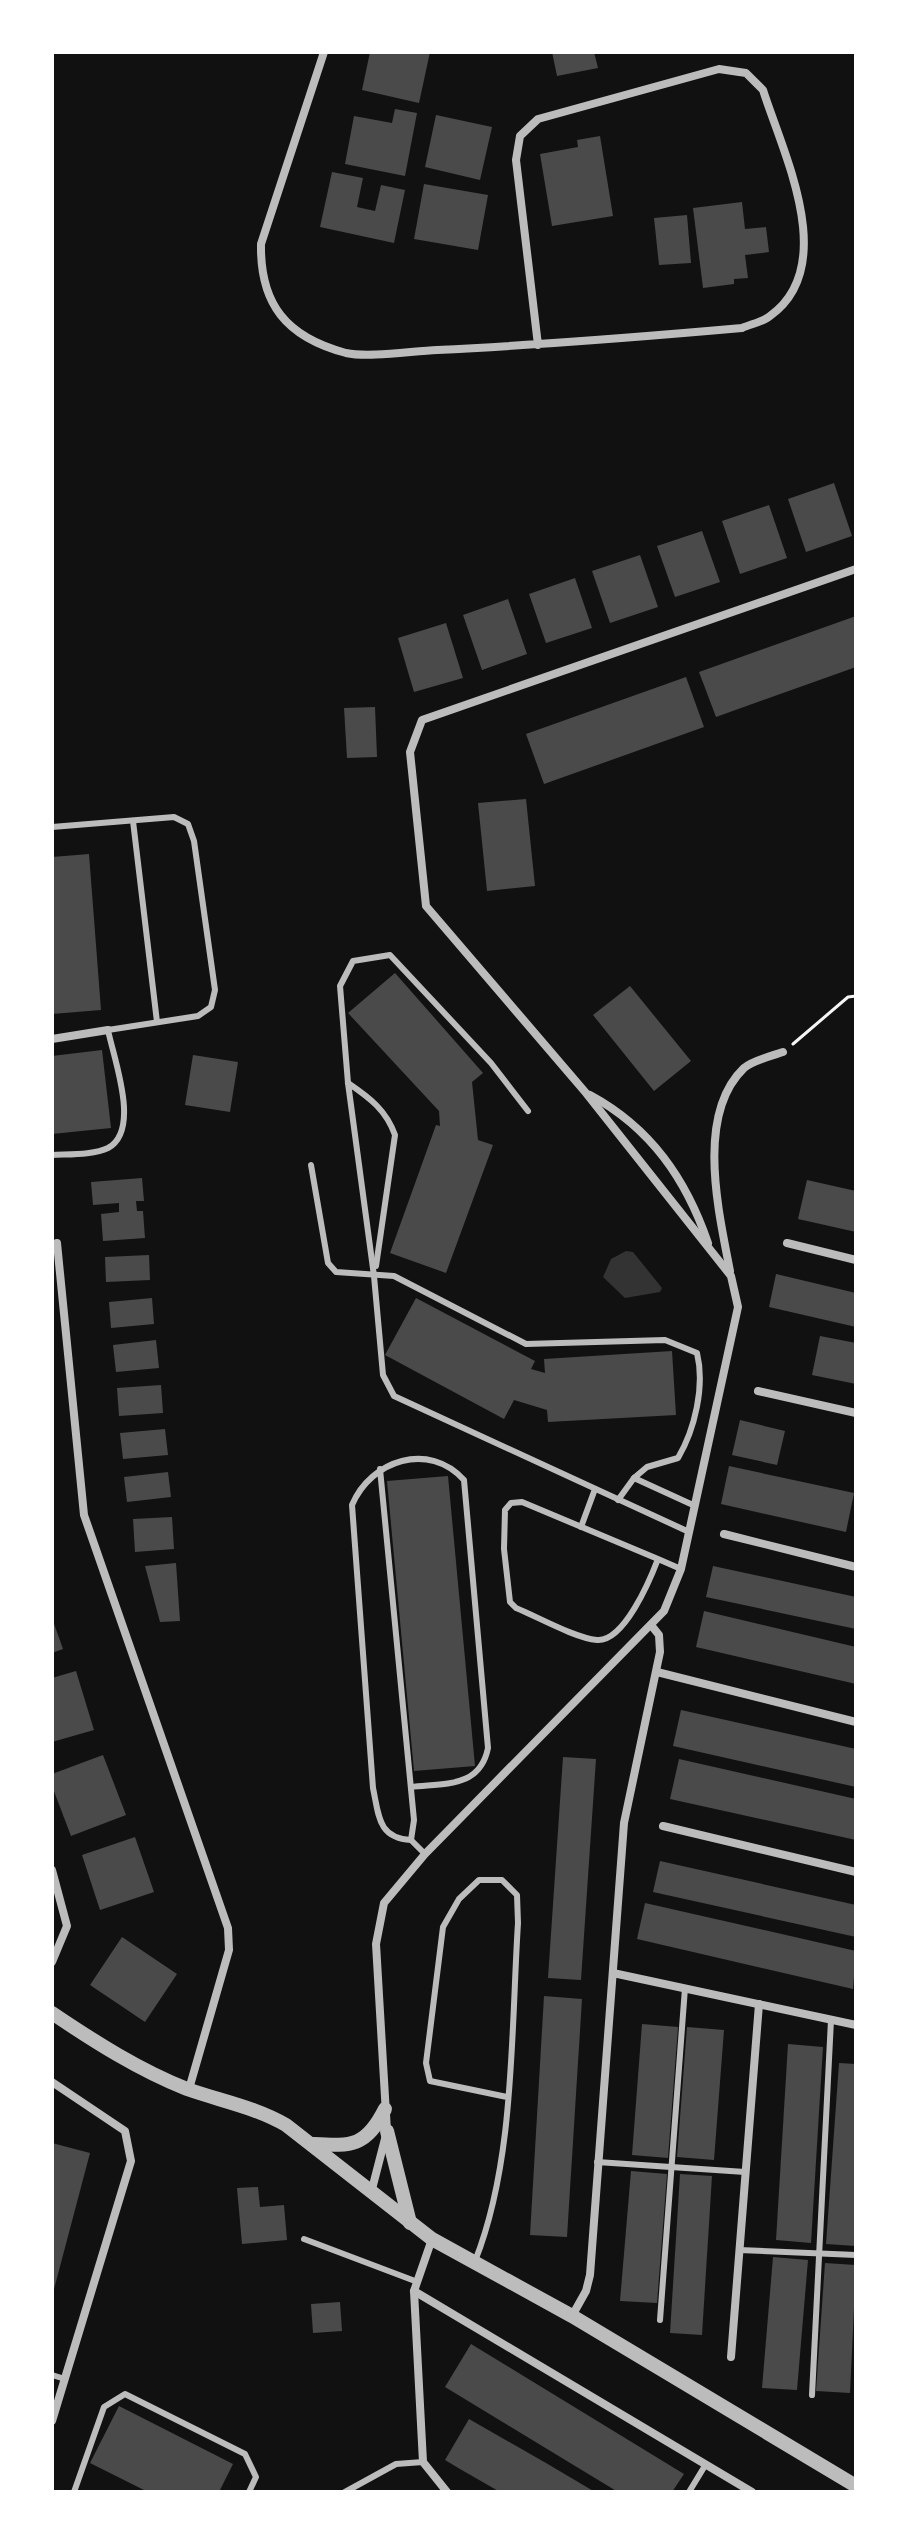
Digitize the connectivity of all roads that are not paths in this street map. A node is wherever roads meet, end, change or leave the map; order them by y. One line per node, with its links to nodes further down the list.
1 (324, 52): 2 (street)
2 (538, 345): 2 (street)
3 (856, 569): 11 (street)
4 (133, 821): 5 (lane); 6 (lane); 6 (lane)
5 (52, 827)
6 (157, 1022): 7 (lane)
7 (108, 1030): 8 (street); 13 (lane)
8 (52, 1039)
9 (783, 1052): 20 (street)
10 (348, 1083): 12 (lane); 19 (lane); 19 (lane)
11 (586, 1093): 17 (street); 17 (street)
12 (528, 1111)
13 (52, 1155)
14 (311, 1165): 19 (lane)
15 (57, 1243): 51 (street)
16 (787, 1243): 18 (street)
17 (711, 1251): 20 (street)
18 (856, 1260)
19 (374, 1276): 24 (lane); 25 (lane)
20 (731, 1276): 27 (street)
21 (758, 1391): 22 (street)
22 (856, 1413)
23 (380, 1469): 37 (lane); 37 (lane); 39 (lane)
24 (634, 1478): 26 (lane); 27 (lane)
25 (595, 1489): 26 (lane); 28 (lane)
26 (618, 1500): 29 (lane)
27 (693, 1505): 29 (street)
28 (581, 1527): 31 (lane); 31 (lane)
29 (687, 1531): 33 (street)
30 (724, 1534): 32 (street)
31 (658, 1559): 33 (lane)
32 (856, 1567)
33 (681, 1569): 34 (street)
34 (651, 1625): 35 (street); 40 (street)
35 (657, 1672): 36 (street); 44 (street)
36 (856, 1722)
37 (411, 1787): 39 (lane)
38 (663, 1826): 42 (street)
39 (411, 1840): 40 (lane)
40 (425, 1854): 53 (street)
41 (52, 1870): 43 (street)
42 (856, 1872)
43 (52, 1962)
44 (613, 1973): 45 (street); 56 (street)
45 (685, 1988): 46 (street); 57 (lane)
46 (759, 2004): 48 (street); 58 (street)
47 (52, 2013): 51 (street)
48 (831, 2020): 49 (street); 64 (lane)
49 (856, 2025)
50 (52, 2082): 72 (street)
51 (189, 2089): 55 (street)
52 (507, 2097): 52 (lane); 66 (lane)
53 (385, 2109): 54 (street); 55 (street)
54 (387, 2131): 59 (street); 60 (street)
55 (313, 2144): 59 (street)
56 (597, 2162): 57 (lane); 68 (street)
57 (672, 2166): 58 (lane); 69 (lane)
58 (745, 2172): 63 (street)
59 (371, 2193): 60 (street)
60 (411, 2225): 62 (street)
61 (304, 2239): 67 (lane)
62 (432, 2239): 66 (street); 67 (street)
63 (739, 2250): 64 (lane); 70 (street)
64 (819, 2253): 65 (lane); 73 (lane)
65 (856, 2255)
66 (475, 2263): 68 (street)
67 (414, 2286): 75 (street); 76 (street)
68 (572, 2316): 77 (street)
69 (660, 2320)
70 (731, 2357)
71 (52, 2375): 72 (lane)
72 (65, 2379): 74 (street)
73 (812, 2395)
74 (52, 2421)
75 (423, 2462): 80 (lane); 81 (street)
76 (706, 2464): 82 (lane); 83 (street)
77 (856, 2486)
78 (74, 2492): 79 (lane)
79 (249, 2492)
80 (345, 2492)
81 (447, 2492)
82 (689, 2492)
83 (752, 2492)

